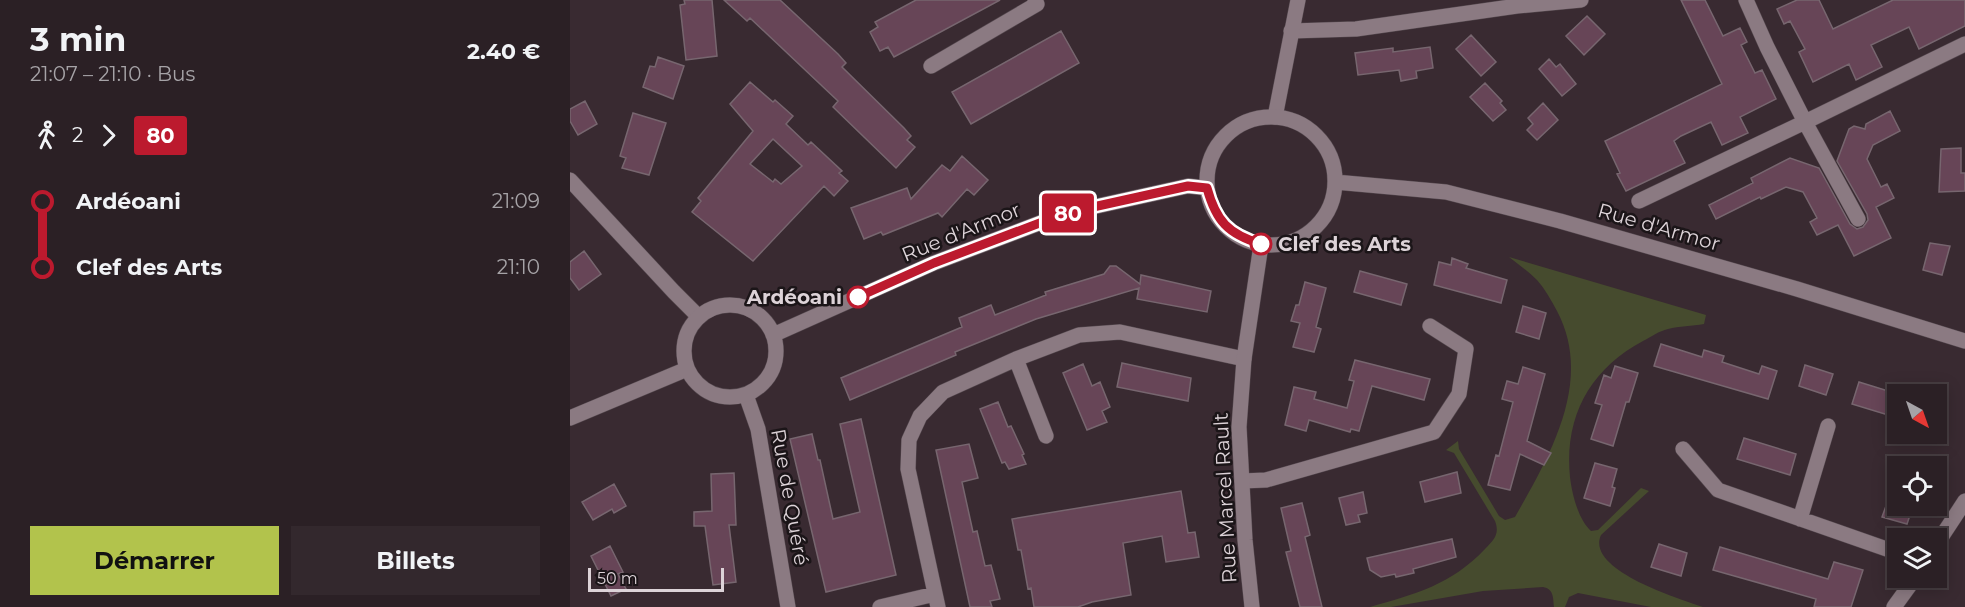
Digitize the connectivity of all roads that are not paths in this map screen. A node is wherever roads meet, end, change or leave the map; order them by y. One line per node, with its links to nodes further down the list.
1 (1035, 0): 7 (street)
2 (1298, 0): 5 (street)
3 (1581, 0): 5 (street)
4 (1746, 0): 9 (street)
5 (1291, 31): 8 (street)
6 (1965, 44): 9 (street)
7 (931, 66)
8 (1275, 117): 11 (street); 12 (street)
9 (1805, 122): 13 (street); 14 (street)
10 (570, 180): 16 (street)
11 (1335, 182): 15 (street); 19 (street, Rue d'Armor)
12 (1207, 188): 15 (street); 18 (street, Rue d'Armor)
13 (1639, 201)
14 (1858, 219)
15 (1261, 244): 21 (street, Rue Marcel Rault)
16 (699, 317): 18 (street); 22 (street)
17 (1430, 326): 28 (street)
18 (773, 335): 23 (street)
19 (1965, 341)
20 (1016, 359): 21 (street); 26 (street); 34 (street)
21 (1244, 359): 28 (street, Rue Marcel Rault)
22 (687, 369): 23 (street); 24 (street)
23 (746, 394): 35 (street, Rue de Quéré)
24 (570, 418)
25 (1828, 426): 30 (street)
26 (1046, 436)
27 (1683, 449): 30 (street)
28 (1242, 481): 37 (street, Rue Marcel Rault)
29 (1965, 501): 31 (street)
30 (1800, 519): 32 (street)
31 (1947, 528)
32 (1887, 549)
33 (1908, 588): 38 (street)
34 (937, 600): 36 (street)
35 (788, 607)
36 (880, 607)
37 (1252, 607)
38 (1894, 607)

